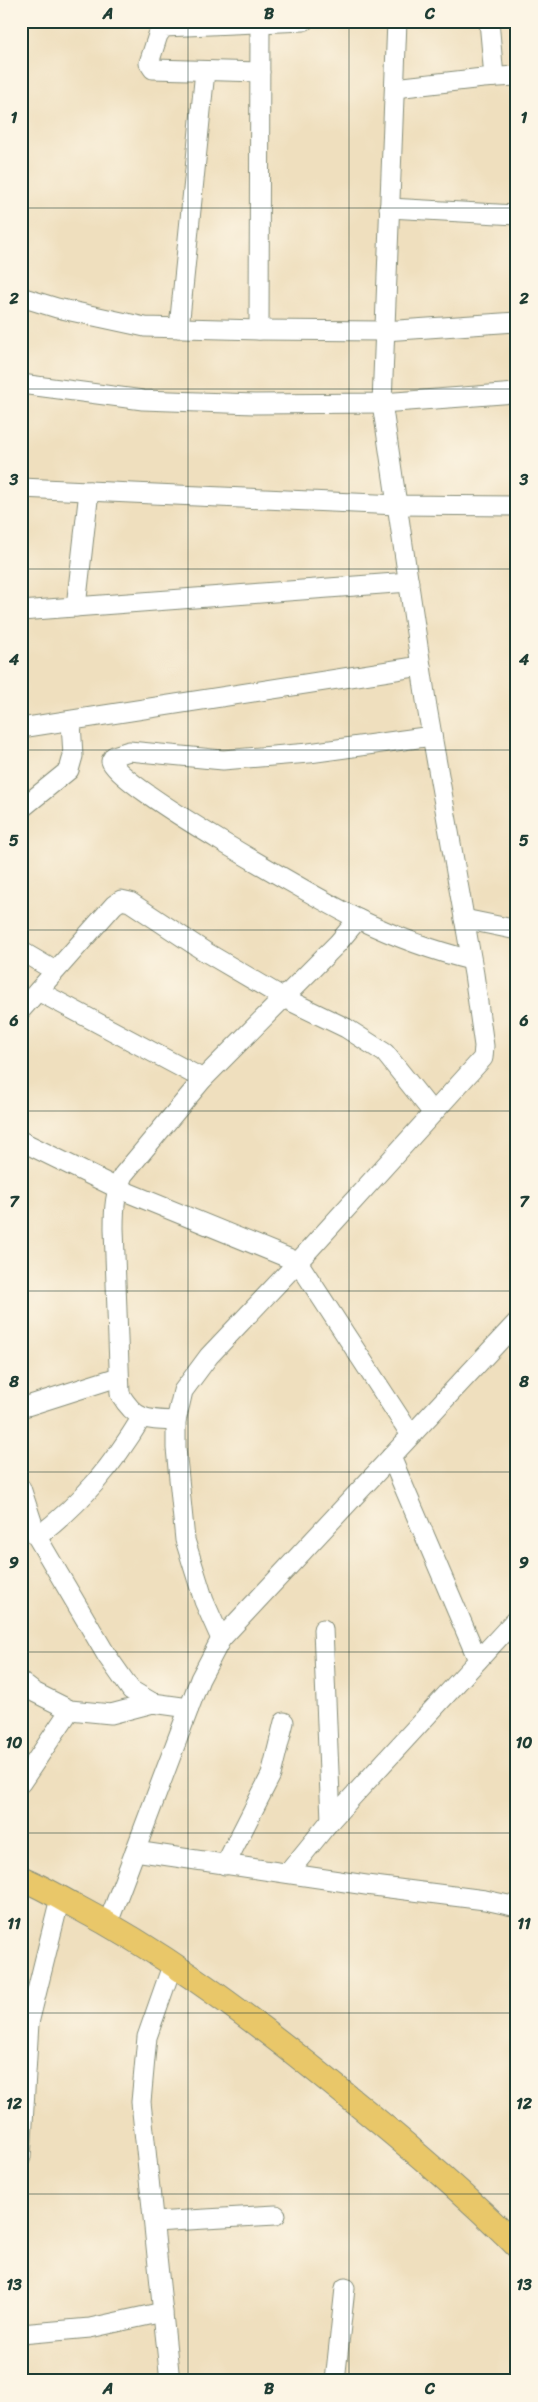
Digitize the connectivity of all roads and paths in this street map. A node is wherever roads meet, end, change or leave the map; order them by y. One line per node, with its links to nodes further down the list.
1 (304, 21): 4 (street)
2 (397, 21): 9 (street)
3 (489, 21): 8 (street)
4 (260, 23): 5 (street); 6 (street)
5 (205, 71): 6 (street); 14 (street)
6 (260, 72): 15 (street)
7 (517, 76): 8 (street)
8 (494, 77): 9 (street)
9 (395, 88): 10 (street)
10 (389, 208): 11 (street); 16 (street)
11 (517, 215)
12 (21, 297): 14 (street)
13 (517, 322): 16 (street)
14 (178, 328): 15 (street)
15 (258, 330): 16 (street)
16 (384, 331): 19 (street)
17 (30, 385): 19 (street)
18 (517, 393): 19 (street)
19 (382, 403): 22 (street)
20 (21, 488): 21 (street)
21 (89, 490): 22 (street); 25 (street)
22 (398, 505): 23 (street); 24 (street)
23 (517, 506)
24 (409, 582): 25 (street); 27 (street)
25 (76, 607): 26 (street)
26 (21, 611)
27 (421, 666): 29 (street); 30 (street)
28 (21, 728): 29 (street)
29 (72, 728): 31 (street)
30 (432, 736): 32 (street); 33 (street)
31 (21, 809)
32 (464, 919): 34 (street); 36 (street)
33 (356, 921): 36 (street); 39 (street)
34 (517, 930)
35 (21, 951): 37 (street)
36 (473, 967): 42 (street)
37 (55, 971): 38 (street); 39 (street)
38 (38, 991): 40 (street); 41 (street)
39 (284, 998): 41 (street); 42 (street)
40 (21, 1010)
41 (203, 1079): 44 (street)
42 (433, 1113): 45 (street)
43 (21, 1141): 44 (street)
44 (117, 1188): 45 (street); 47 (street)
45 (298, 1262): 50 (street); 51 (street)
46 (517, 1322): 51 (street)
47 (118, 1377): 48 (street); 49 (street)
48 (21, 1408)
49 (142, 1417): 50 (street); 54 (street)
50 (176, 1421): 57 (street)
51 (411, 1435): 52 (street)
52 (391, 1456): 57 (street); 58 (street)
53 (21, 1488): 54 (street)
54 (37, 1537): 60 (street)
55 (517, 1618): 58 (street)
56 (323, 1629): 65 (street)
57 (220, 1639): 61 (street)
58 (478, 1660): 65 (street)
59 (21, 1682): 62 (street)
60 (153, 1703): 61 (street); 62 (street)
61 (189, 1708): 66 (street)
62 (70, 1710): 64 (street)
63 (284, 1722): 67 (street)
64 (21, 1783)
65 (331, 1820): 68 (street)
66 (135, 1851): 67 (street); 72 (street)
67 (224, 1865): 68 (street)
68 (288, 1873): 71 (street)
69 (21, 1878): 70 (main road)
70 (60, 1898): 72 (main road); 74 (street)
71 (517, 1907)
72 (108, 1923): 73 (main road)
73 (173, 1963): 77 (street); 78 (main road)
74 (25, 2029): 75 (street)
75 (21, 2157)
76 (276, 2215): 77 (street)
77 (154, 2222): 80 (street)
78 (517, 2246)
79 (344, 2288): 83 (street)
80 (163, 2312): 81 (street); 82 (street)
81 (21, 2334)
82 (170, 2381)
83 (335, 2381)

